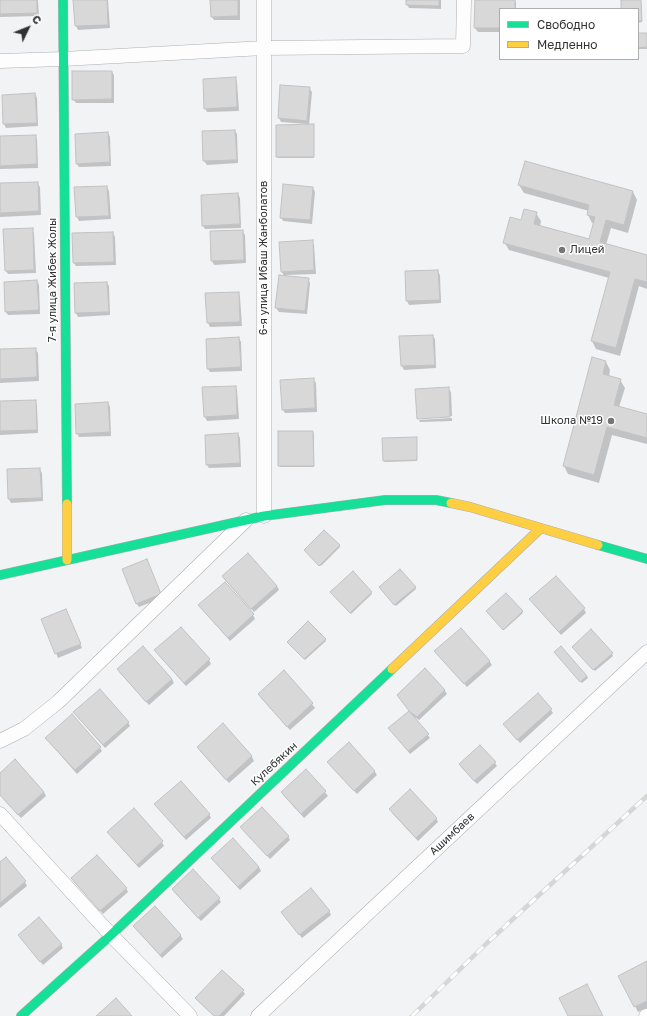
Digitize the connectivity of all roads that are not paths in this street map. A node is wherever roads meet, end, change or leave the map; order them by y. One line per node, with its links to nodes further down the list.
1 (63, 0): 5 (street, 7-я улица Жибек Жолы)
2 (264, 0): 4 (street, 6-я улица Ибаш Жанболатов)
3 (464, 0): 4 (street)
4 (264, 48): 5 (street); 7 (street, 6-я улица Ибаш Жанболатов)
5 (63, 59): 6 (street); 11 (street, 7-я улица Жибек Жолы)
6 (0, 60)
7 (264, 516): 8 (street); 9 (street)
8 (246, 520): 11 (street); 14 (street)
9 (541, 528): 10 (street); 16 (street, Кулебякин)
10 (647, 559)
11 (67, 560): 12 (street)
12 (0, 575)
13 (647, 652): 19 (street, Ашимбаев)
14 (0, 741)
15 (0, 814): 16 (street)
16 (111, 935): 17 (street, Кулебякин); 18 (street)
17 (21, 1016)
18 (190, 1016)
19 (258, 1016)

